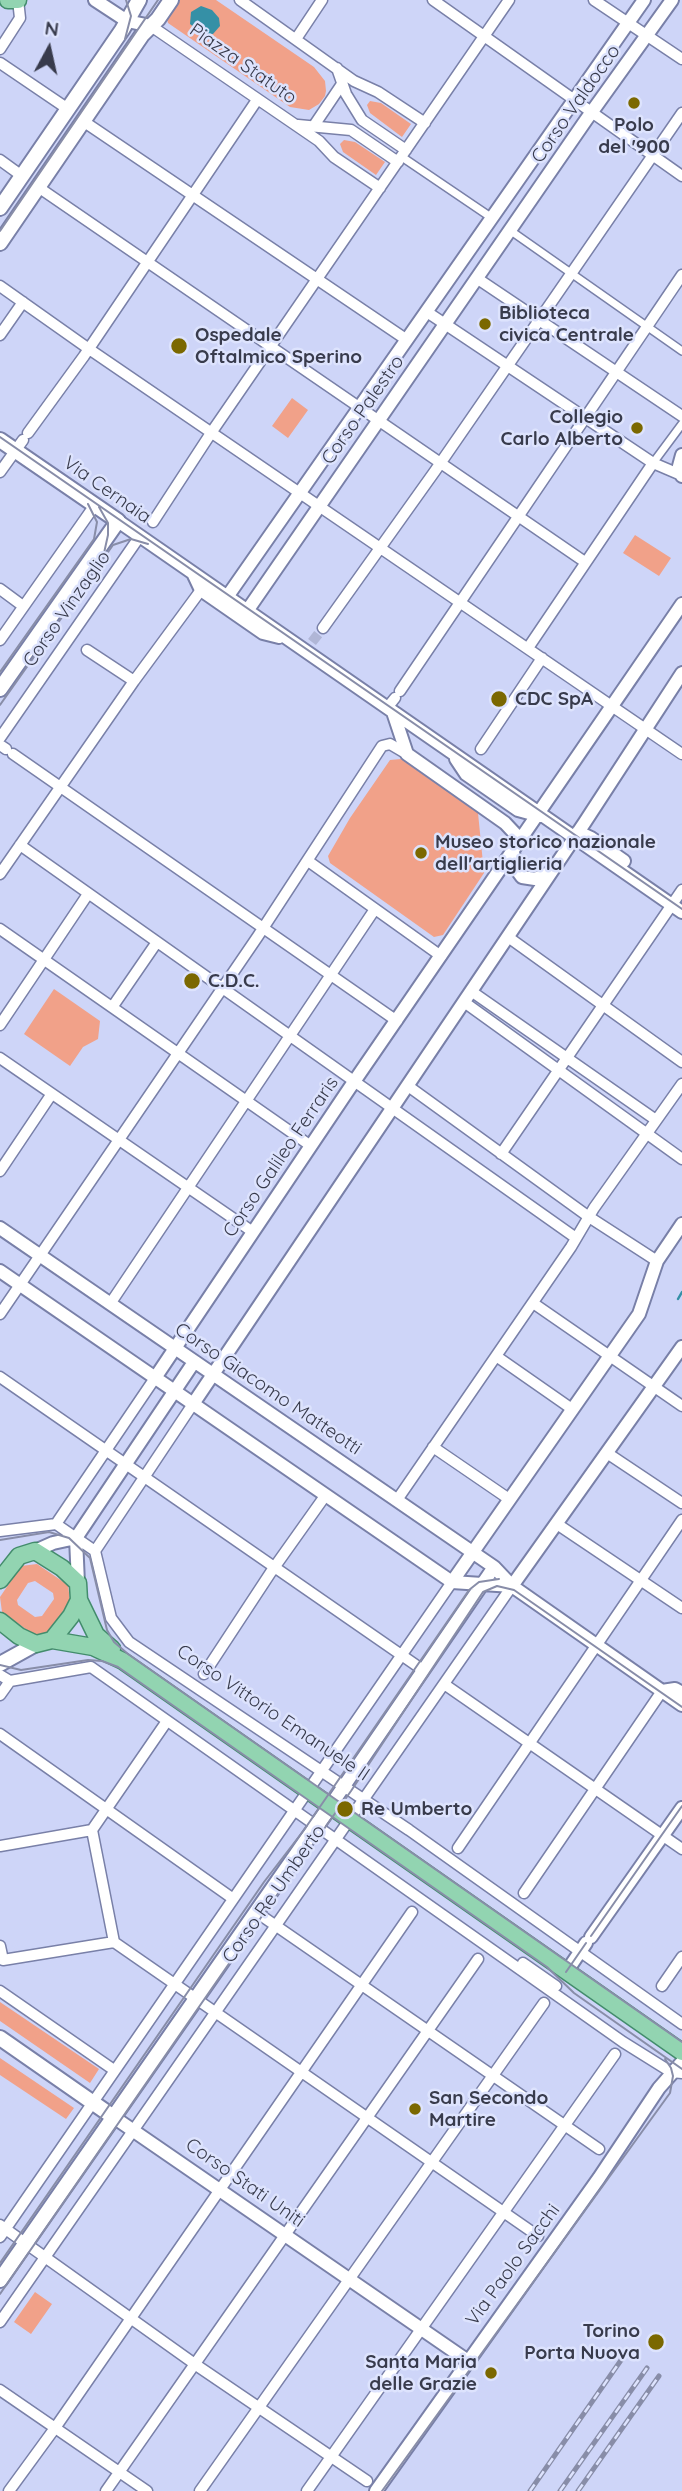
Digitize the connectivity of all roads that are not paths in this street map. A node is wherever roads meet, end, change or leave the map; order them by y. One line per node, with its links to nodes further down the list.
1 (8, 0): 2 (main road)
2 (18, 0): 19 (street)
3 (95, 0): 13 (street, Piazza Statuto)
4 (139, 0): 13 (main road)
5 (171, 0): 15 (main road)
6 (240, 0): 18 (street)
7 (322, 0): 18 (street)
8 (433, 0): 16 (street)
9 (509, 0): 16 (street)
10 (594, 0): 14 (street)
11 (644, 0): 14 (street, Corso Valdocco)
12 (672, 0): 17 (street, Corso Valdocco)
13 (127, 21): 15 (street, Piazza Statuto); 26 (main road)
14 (628, 23): 17 (street); 25 (street, Corso Valdocco)
15 (151, 26): 24 (street, Piazza Statuto); 29 (main road)
16 (484, 36): 25 (street); 30 (street)
17 (647, 36): 20 (street); 27 (street, Corso Valdocco)
18 (296, 39): 22 (street)
19 (0, 49)
20 (682, 59)
21 (0, 63): 26 (street)
22 (337, 68): 23 (street); 30 (street)
23 (342, 84): 32 (street); 34 (street)
24 (257, 100): 31 (street, Piazza Statuto); 40 (street)
25 (575, 101): 27 (street); 42 (street, Corso Valdocco)
26 (68, 109): 36 (main road)
27 (592, 112): 33 (street); 43 (street, Corso Valdocco)
28 (682, 113): 33 (street)
29 (83, 121): 38 (main road); 40 (street)
30 (425, 123): 34 (street)
31 (293, 125): 32 (street, Piazza Statuto); 39 (street, Piazza Statuto)
32 (313, 127): 34 (street, Piazza Statuto)
33 (653, 155): 37 (street); 46 (street)
34 (402, 156): 39 (street); 42 (street)
35 (0, 160): 36 (street)
36 (22, 176): 41 (main road)
37 (682, 176)
38 (38, 187): 44 (main road); 45 (street)
39 (380, 188): 48 (street)
40 (192, 195): 45 (street); 48 (street)
41 (0, 208)
42 (492, 218): 43 (street); 52 (street, Corso Palestro)
43 (511, 231): 46 (street); 49 (street, Corso Palestro)
44 (0, 243)
45 (147, 261): 58 (street); 59 (street)
46 (571, 274): 53 (street); 55 (street)
47 (682, 275): 55 (street)
48 (317, 279): 57 (street); 58 (street)
49 (478, 279): 53 (street); 54 (street, Corso Palestro)
50 (0, 286): 51 (street)
51 (23, 302): 56 (street); 59 (street)
52 (427, 312): 54 (street); 57 (street, Corso Palestro)
53 (539, 320): 61 (street); 62 (street)
54 (447, 324): 61 (street); 66 (street, Corso Palestro)
55 (647, 327): 60 (street); 62 (street)
56 (0, 335)
57 (407, 340): 63 (street, Corso Palestro)
58 (272, 346): 63 (street); 68 (street)
59 (89, 349): 68 (street); 70 (street)
60 (682, 351)
61 (508, 365): 65 (street); 73 (street)
62 (616, 373): 64 (street); 65 (street)
63 (360, 407): 66 (street); 76 (street, Corso Palestro)
64 (682, 416)
65 (586, 418): 72 (street); 79 (street)
66 (379, 421): 73 (street); 78 (street, Corso Palestro)
67 (682, 424): 72 (street)
68 (213, 431): 76 (street); 81 (street)
69 (0, 440): 70 (main road, Via Cernaia)
70 (22, 441): 74 (street); 77 (main road, Via Cernaia)
71 (682, 455): 75 (street)
72 (653, 463): 75 (street); 84 (street)
73 (440, 464): 79 (street); 83 (street)
74 (0, 472)
75 (682, 476)
76 (300, 492): 78 (street); 88 (street, Corso Palestro)
77 (95, 505): 80 (main road, Via Cernaia); 91 (street, Corso Vinzaglio)
78 (319, 506): 83 (street); 92 (street, Corso Palestro)
79 (518, 517): 84 (street); 89 (street)
80 (118, 521): 82 (street, Via Cernaia); 101 (main road, Corso Vinzaglio)
81 (153, 522)
82 (140, 537): 85 (street, Via Cernaia); 96 (street, Corso Vinzaglio)
83 (381, 548): 89 (street); 93 (street)
84 (585, 562): 97 (street)
85 (192, 573): 87 (street, Via Cernaia); 88 (street, Via Cernaia)
86 (0, 589): 91 (street)
87 (201, 590): 95 (street, Via Cernaia); 100 (street)
88 (227, 597): 92 (street, Via Cernaia)
89 (460, 603): 97 (street); 102 (street)
90 (682, 604): 103 (street, Corso Galileo Ferraris)
91 (23, 606): 94 (street, Corso Vinzaglio)
92 (247, 611): 95 (street, Via Cernaia)
93 (323, 628)
94 (0, 640)
95 (290, 640): 102 (street, Via Cernaia)
96 (79, 644): 100 (street); 105 (street, Corso Vinzaglio)
97 (528, 648): 98 (street)
98 (542, 658): 103 (street); 110 (street)
99 (682, 673): 104 (street)
100 (134, 681): 111 (street)
101 (0, 689)
102 (394, 702): 107 (street, Via Cernaia); 108 (street)
103 (612, 705): 104 (street); 112 (street, Corso Galileo Ferraris)
104 (644, 729): 109 (street); 113 (street)
105 (0, 738)
106 (6, 750): 111 (street)
107 (449, 750): 110 (street, Via Cernaia); 112 (street, Via Cernaia)
108 (407, 754): 114 (street); 116 (street)
109 (682, 754)
110 (470, 765): 112 (street, Via Cernaia)
111 (60, 787): 115 (street); 123 (street)
112 (542, 815): 113 (street, Via Cernaia); 114 (street, Corso Galileo Ferraris)
113 (576, 834): 117 (street); 121 (street, Via Cernaia)
114 (517, 844): 117 (street); 127 (street, Corso Galileo Ferraris)
115 (20, 845): 118 (street); 120 (street)
116 (308, 862): 122 (street); 123 (street)
117 (552, 870): 125 (street)
118 (0, 874)
119 (682, 890): 121 (street)
120 (88, 894): 126 (street); 128 (street)
121 (677, 908): 132 (street)
122 (375, 909): 127 (street); 129 (street)
123 (262, 928): 129 (street); 130 (street)
124 (0, 929): 128 (street)
125 (508, 937): 131 (street); 132 (street)
126 (157, 942): 130 (street); 133 (street)
127 (441, 956): 134 (street, Corso Galileo Ferraris)
128 (45, 958): 133 (street); 135 (street)
129 (330, 976): 134 (street); 136 (street)
130 (221, 988): 136 (street); 137 (street)
131 (467, 997): 138 (street); 141 (street); 144 (street)
132 (604, 1005): 138 (street); 140 (street)
133 (113, 1006): 137 (street)
134 (397, 1021): 142 (street, Corso Galileo Ferraris)
135 (0, 1025)
136 (289, 1036): 142 (street); 146 (street)
137 (179, 1051): 146 (street); 150 (street)
138 (567, 1057): 141 (street); 148 (street)
139 (0, 1058): 145 (street)
140 (682, 1062)
141 (558, 1069): 149 (street); 152 (street)
142 (354, 1082): 147 (street); 151 (street, Corso Galileo Ferraris)
143 (682, 1084): 148 (street)
144 (408, 1086): 147 (street); 152 (street)
145 (51, 1095): 150 (street); 154 (street)
146 (247, 1100): 151 (street); 155 (street)
147 (393, 1107): 160 (street); 173 (street)
148 (656, 1120): 149 (street)
149 (646, 1132): 153 (street); 156 (street)
150 (119, 1140): 155 (street); 161 (street)
151 (311, 1146): 159 (street, Corso Galileo Ferraris)
152 (500, 1153): 156 (street)
153 (682, 1159)
154 (0, 1171)
155 (188, 1188): 159 (street); 166 (street)
156 (589, 1217): 160 (street); 162 (street)
157 (682, 1224): 162 (street, Corso Re Umberto)
158 (0, 1228): 161 (street, Corso Giacomo Matteotti)
159 (253, 1232): 169 (street, Corso Galileo Ferraris)
160 (576, 1237): 165 (street)
161 (40, 1256): 164 (street); 166 (street, Corso Giacomo Matteotti)
162 (657, 1261): 171 (street, Corso Re Umberto)
163 (0, 1271): 164 (street)
164 (20, 1285): 167 (street); 175 (street)
165 (533, 1303): 170 (street); 171 (street)
166 (110, 1304): 169 (street, Corso Giacomo Matteotti)
167 (0, 1314)
168 (682, 1347): 176 (street, Corso Re Umberto)
169 (175, 1349): 172 (street, Corso Giacomo Matteotti); 175 (street, Corso Galileo Ferraris)
170 (496, 1356): 180 (street); 181 (street)
171 (609, 1357): 176 (street); 180 (street, Corso Re Umberto)
172 (194, 1362): 173 (street, Corso Giacomo Matteotti); 177 (street)
173 (213, 1375): 178 (street); 188 (street, Corso Giacomo Matteotti)
174 (0, 1377): 182 (street)
175 (155, 1378): 177 (street); 182 (street, Corso Galileo Ferraris)
176 (653, 1387): 179 (street); 183 (street, Corso Re Umberto)
177 (173, 1391): 178 (street); 184 (street)
178 (193, 1404): 185 (street); 186 (street)
179 (682, 1406)
180 (572, 1409): 187 (street, Corso Re Umberto)
181 (433, 1447): 187 (street); 188 (street)
182 (106, 1450): 184 (street); 191 (street, Corso Galileo Ferraris)
183 (607, 1453): 189 (street); 192 (street, Corso Re Umberto)
184 (125, 1464): 185 (street); 194 (street)
185 (143, 1478): 195 (street); 200 (street)
186 (325, 1496): 200 (street); 204 (street)
187 (509, 1499): 197 (street, Corso Re Umberto)
188 (397, 1500): 197 (street, Corso Giacomo Matteotti)
189 (682, 1503)
190 (682, 1520): 203 (street)
191 (56, 1524): 193 (street); 194 (street)
192 (557, 1524): 203 (street); 207 (street, Corso Re Umberto)
193 (0, 1531)
194 (76, 1538): 195 (street); 196 (street); 205 (street)
195 (95, 1550): 220 (street, Corso Vittorio Emanuele II)
196 (35, 1552): 199 (main road); 205 (main road)
197 (473, 1552): 201 (street, Corso Giacomo Matteotti); 204 (street, Corso Re Umberto)
198 (0, 1556): 199 (main road)
199 (19, 1556): 202 (main road)
200 (274, 1567): 214 (street); 220 (street)
201 (494, 1567): 206 (street, Corso Re Umberto); 207 (street, Corso Giacomo Matteotti)
202 (0, 1580)
203 (641, 1580): 209 (street); 213 (street)
204 (452, 1582): 206 (street); 210 (street); 214 (street, Corso Re Umberto)
205 (78, 1583): 208 (main road)
206 (482, 1584): 207 (street); 210 (street, Corso Re Umberto)
207 (512, 1586): 213 (street, Corso Giacomo Matteotti); 221 (street, Corso Re Umberto)
208 (79, 1600): 212 (main road); 215 (main road)
209 (682, 1608)
210 (464, 1610): 217 (street, Corso Re Umberto)
211 (0, 1621): 212 (main road)
212 (44, 1642): 215 (main road); 216 (main road)
213 (597, 1645): 222 (street, Corso Giacomo Matteotti); 228 (street)
214 (402, 1655): 217 (street); 229 (street, Corso Re Umberto)
215 (123, 1661): 232 (main road)
216 (0, 1664)
217 (423, 1670): 230 (street, Corso Re Umberto)
218 (0, 1675): 219 (street)
219 (10, 1681): 224 (street); 226 (street)
220 (199, 1681): 229 (street, Corso Vittorio Emanuele II)
221 (443, 1684): 228 (street); 233 (street, Corso Re Umberto)
222 (662, 1691): 223 (street, Corso Giacomo Matteotti); 225 (street, Corso Giacomo Matteotti); 231 (street)
223 (682, 1693)
224 (0, 1695)
225 (682, 1705)
226 (167, 1721): 236 (street); 237 (street)
227 (0, 1734): 236 (street)
228 (530, 1742): 231 (street); 245 (street)
229 (322, 1771): 230 (street, Corso Vittorio Emanuele II); 232 (street, Corso Re Umberto)
230 (344, 1786): 233 (street, Corso Vittorio Emanuele II); 234 (street, Corso Re Umberto)
231 (595, 1788): 241 (street); 247 (street)
232 (309, 1790): 234 (main road); 237 (street, Corso Re Umberto)
233 (364, 1800): 238 (street, Corso Re Umberto); 245 (street, Corso Vittorio Emanuele II)
234 (331, 1805): 238 (main road); 239 (main road, Corso Re Umberto)
235 (682, 1808): 241 (street)
236 (107, 1810): 240 (street); 246 (street)
237 (295, 1811): 239 (street); 246 (street, Corso Re Umberto)
238 (350, 1819): 242 (street, Corso Re Umberto); 257 (main road)
239 (316, 1825): 242 (street); 249 (main road, Corso Re Umberto)
240 (92, 1830): 243 (street); 251 (street)
241 (663, 1836): 244 (street); 252 (street)
242 (336, 1839): 248 (street); 250 (street, Corso Re Umberto)
243 (0, 1846)
244 (682, 1849)
245 (453, 1853): 247 (street, Corso Vittorio Emanuele II)
246 (232, 1898): 258 (street, Corso Re Umberto)
247 (519, 1899): 252 (street, Corso Vittorio Emanuele II)
248 (417, 1906): 254 (street); 259 (street)
249 (256, 1912): 250 (street); 263 (main road, Corso Re Umberto)
250 (275, 1925): 259 (street); 264 (street, Corso Re Umberto)
251 (114, 1942): 256 (street); 258 (street)
252 (586, 1944): 257 (street); 261 (street, Corso Vittorio Emanuele II)
253 (0, 1946): 256 (street)
254 (482, 1952): 262 (street); 266 (street)
255 (682, 1957): 261 (street)
256 (1, 1962)
257 (567, 1971): 262 (street); 269 (main road)
258 (173, 1984): 263 (street); 271 (street, Corso Re Umberto)
259 (362, 1985): 266 (street); 272 (street)
260 (0, 1991): 271 (street)
261 (656, 1994): 265 (street, Corso Vittorio Emanuele II)
262 (551, 1995): 268 (street); 274 (street)
263 (195, 1999): 264 (street); 276 (main road, Corso Re Umberto)
264 (215, 2011): 272 (street); 279 (street, Corso Re Umberto)
265 (682, 2024)
266 (427, 2031): 274 (street); 277 (street)
267 (0, 2038): 275 (main road, Corso Stati Uniti)
268 (620, 2047): 273 (street); 278 (street)
269 (682, 2052)
270 (682, 2062): 273 (street, Via Paolo Sacchi)
271 (114, 2070): 275 (street, Corso Re Umberto)
272 (301, 2072): 277 (street); 282 (street)
273 (677, 2072): 280 (street, Via Paolo Sacchi)
274 (493, 2076): 278 (street); 281 (street)
275 (92, 2101): 276 (main road, Corso Stati Uniti); 284 (street, Corso Re Umberto)
276 (112, 2116): 279 (street, Corso Stati Uniti); 287 (main road, Corso Re Umberto)
277 (367, 2117): 281 (street); 285 (street)
278 (564, 2126): 280 (street); 283 (street)
279 (134, 2130): 282 (street, Corso Stati Uniti); 288 (street, Corso Re Umberto)
280 (605, 2154): 286 (street, Via Paolo Sacchi)
281 (432, 2162): 283 (street); 289 (street)
282 (220, 2188): 285 (street, Corso Stati Uniti); 291 (street)
283 (503, 2211): 286 (street); 293 (street)
284 (2, 2230): 287 (street)
285 (285, 2234): 289 (street, Corso Stati Uniti); 295 (street)
286 (544, 2240): 294 (street, Via Paolo Sacchi)
287 (26, 2243): 288 (street); 290 (main road, Corso Re Umberto)
288 (45, 2257): 291 (street); 292 (street, Corso Re Umberto)
289 (350, 2278): 293 (street, Corso Stati Uniti); 297 (street)
290 (0, 2280)
291 (131, 2319): 295 (street); 298 (street)
292 (0, 2322)
293 (421, 2328): 294 (street, Corso Stati Uniti); 299 (street)
294 (468, 2361): 301 (street, Via Paolo Sacchi)
295 (195, 2364): 297 (street); 300 (street)
296 (0, 2390): 298 (street)
297 (258, 2409): 299 (street); 305 (street)
298 (55, 2428): 300 (street); 302 (street)
299 (331, 2456): 301 (street); 306 (street)
300 (119, 2472): 303 (street); 304 (street)
301 (373, 2487)
302 (9, 2491)
303 (106, 2491)
304 (147, 2491)
305 (200, 2491)
306 (307, 2491)

